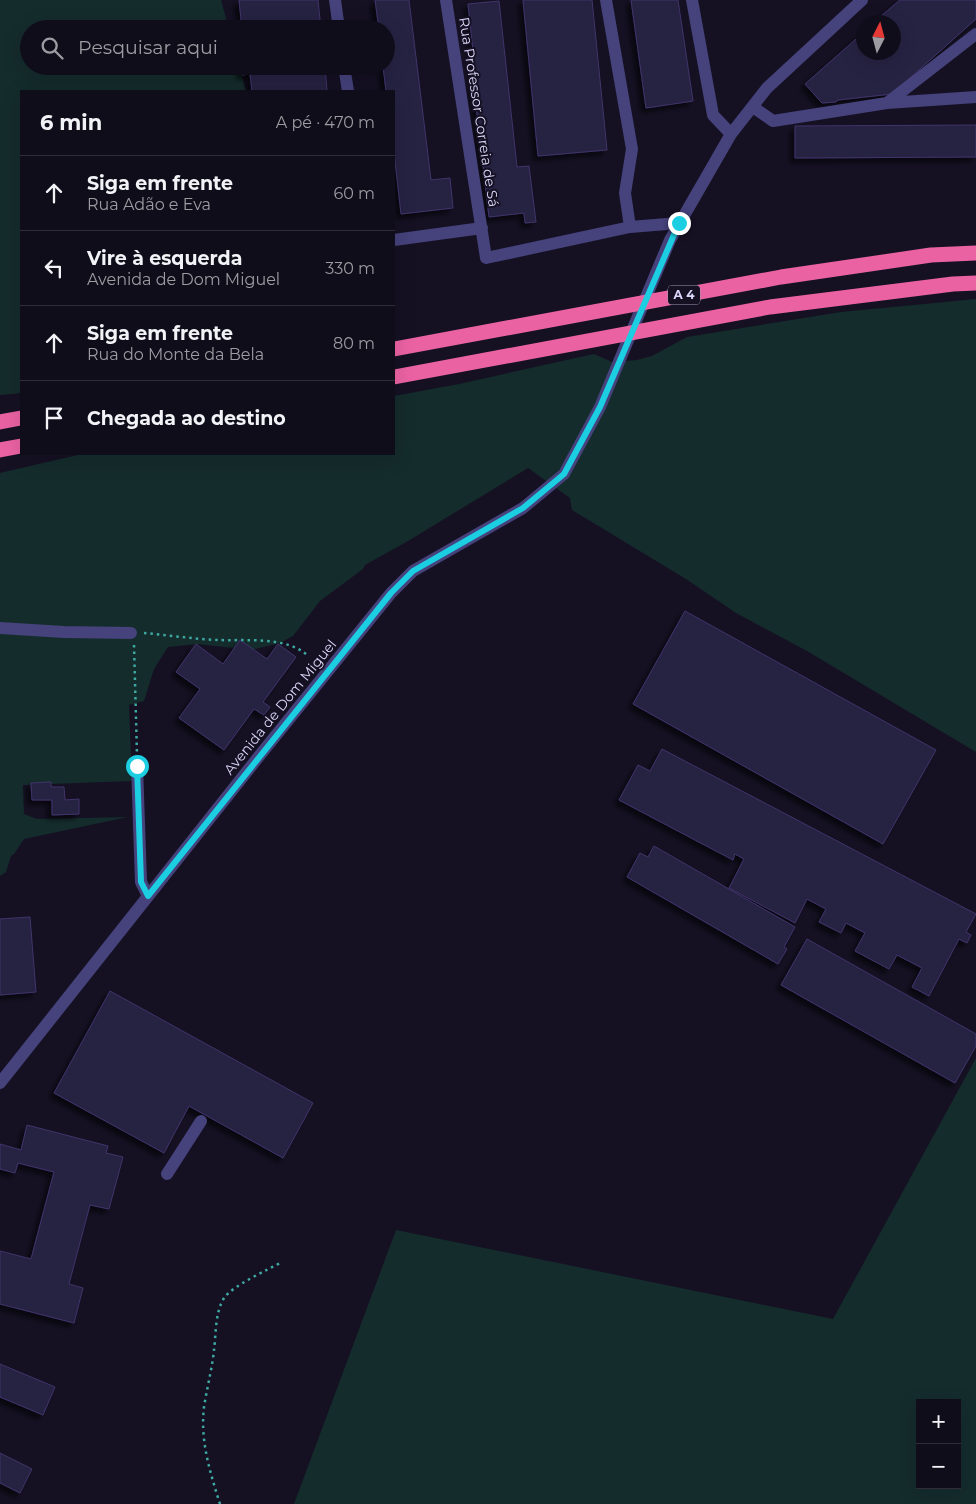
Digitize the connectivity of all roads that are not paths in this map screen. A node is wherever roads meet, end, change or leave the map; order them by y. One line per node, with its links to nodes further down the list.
1 (336, 0): 6 (street)
2 (446, 0): 16 (street, Rua Professor Correia de Sá)
3 (606, 0): 15 (street)
4 (692, 0): 13 (street)
5 (862, 0): 12 (street, Avenida de Dom Miguel)
6 (338, 20)
7 (976, 34): 11 (street)
8 (345, 75): 9 (street)
9 (348, 90)
10 (976, 97): 11 (street)
11 (887, 104): 12 (street)
12 (753, 107): 13 (street, Avenida de Dom Miguel)
13 (730, 134): 14 (street, Avenida de Dom Miguel)
14 (679, 223): 15 (street); 29 (street, Avenida de Dom Miguel)
15 (630, 227): 16 (street, Rua Professor Correia de Sá)
16 (482, 228): 17 (street)
17 (395, 240)
18 (976, 253): 20 (highway, A 4)
19 (976, 282): 21 (highway, A 4)
20 (395, 349)
21 (395, 377)
22 (20, 418): 23 (highway)
23 (0, 422)
24 (20, 446): 25 (highway)
25 (0, 450)
26 (0, 628): 27 (street)
27 (131, 632)
28 (137, 766): 29 (street)
29 (148, 896): 30 (street, Avenida de Dom Miguel)
30 (0, 1083)
31 (201, 1120): 32 (street)
32 (167, 1174)

